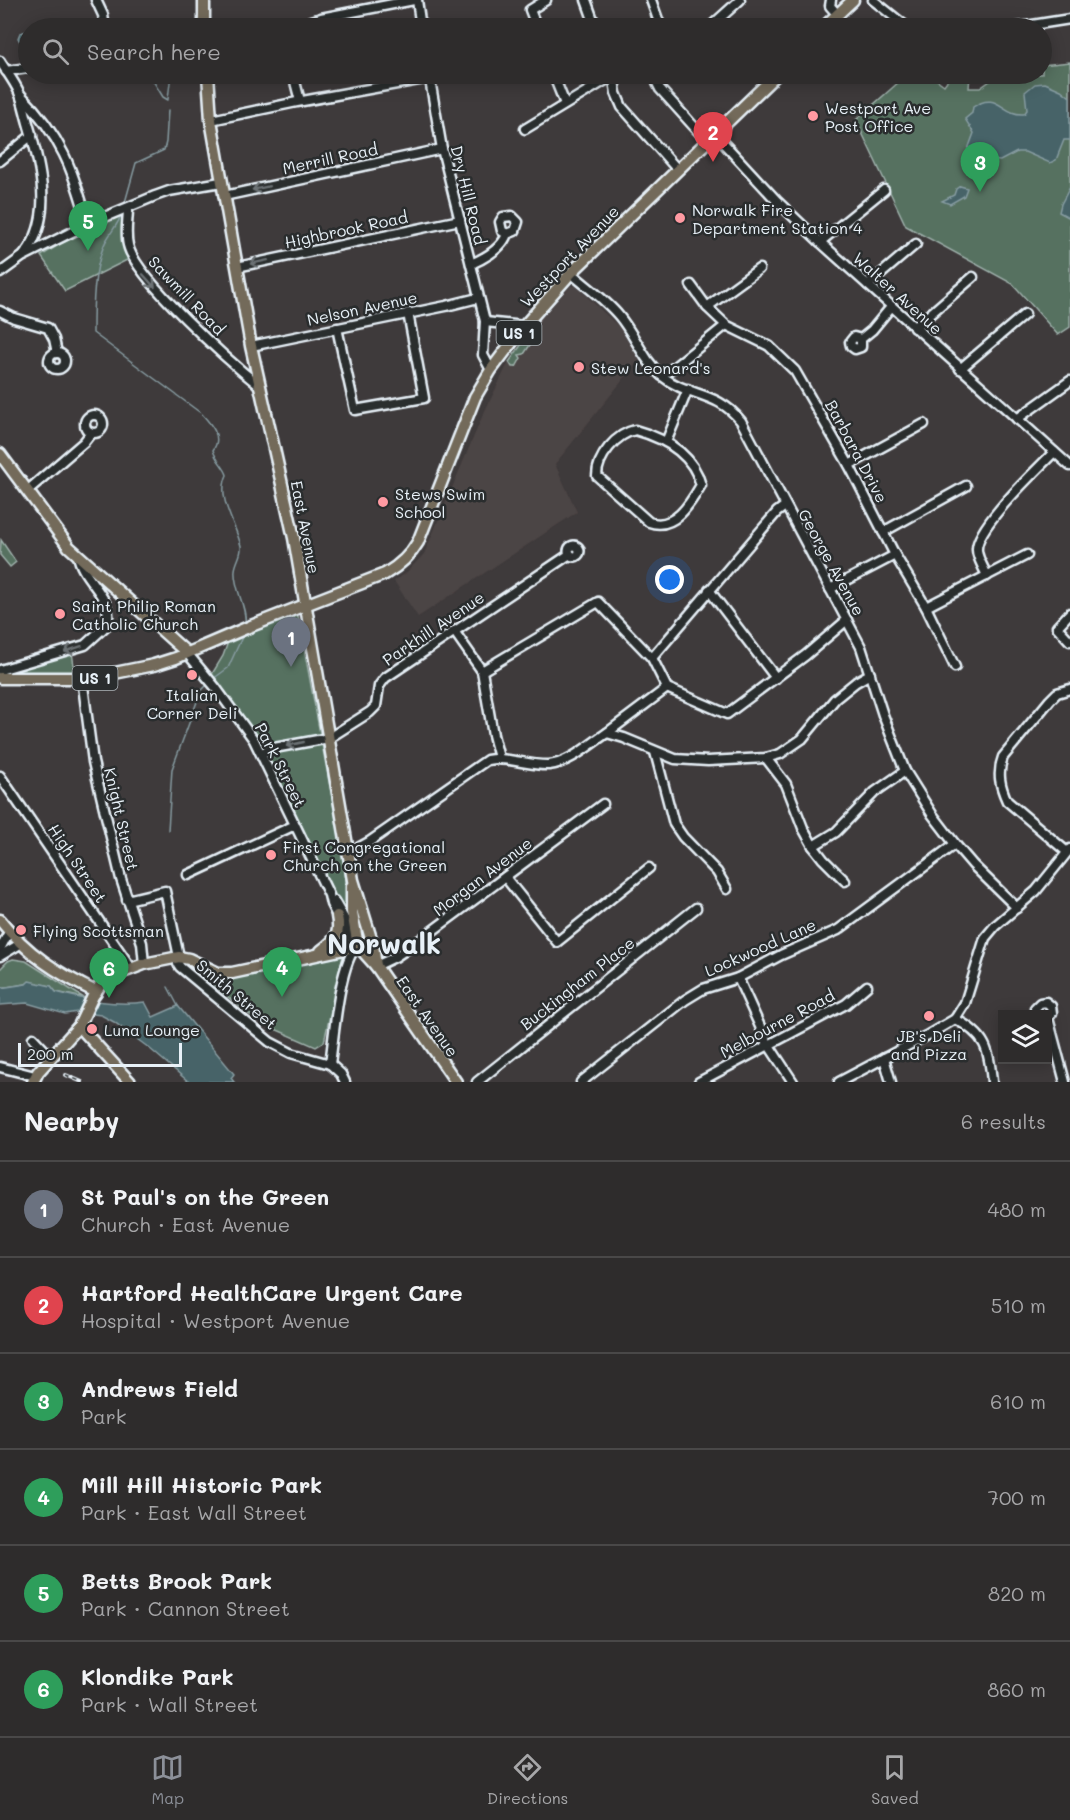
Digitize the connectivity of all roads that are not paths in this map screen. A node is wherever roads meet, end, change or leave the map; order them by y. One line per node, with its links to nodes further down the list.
1 (96, 0): 12 (street)
2 (204, 0): 13 (main road)
3 (416, 0): 14 (street); 15 (street)
4 (546, 0): 16 (street)
5 (586, 0): 17 (street)
6 (651, 0): 18 (street)
7 (740, 0): 19 (street)
8 (853, 0): 11 (main road)
9 (873, 0): 21 (street)
10 (829, 1): 11 (street)
11 (838, 15): 20 (main road)
12 (103, 18)
13 (204, 18)
14 (321, 18)
15 (419, 18)
16 (533, 18)
17 (592, 18)
18 (657, 18)
19 (720, 18)
20 (835, 18)
21 (896, 18)
22 (1070, 19): 23 (street)
23 (1052, 22)
24 (0, 60): 26 (street)
25 (18, 69): 26 (street)
26 (6, 71): 36 (street)
27 (209, 84): 39 (main road, East Avenue)
28 (296, 84): 37 (street)
29 (388, 84): 37 (street)
30 (430, 84): 43 (street, Dry Hill Road)
31 (557, 84): 38 (street)
32 (597, 84): 38 (street)
33 (615, 84): 45 (street)
34 (658, 84): 42 (street, Walter Avenue)
35 (767, 84): 42 (main road, Westport Avenue / US 1)
36 (19, 93): 41 (street); 51 (street)
37 (300, 101): 39 (street)
38 (565, 104): 40 (street)
39 (211, 120): 46 (main road, East Avenue)
40 (525, 129)
41 (32, 135): 44 (street); 55 (street)
42 (711, 137): 45 (main road, Westport Avenue / US 1); 53 (street, Walter Avenue)
43 (442, 149): 48 (street, Merrill Road, one-way to 48); 50 (street, Dry Hill Road)
44 (0, 160)
45 (677, 169): 60 (main road, Westport Avenue / US 1)
46 (221, 182): 48 (main road, East Avenue); 49 (street)
47 (884, 190): 53 (street)
48 (224, 196): 57 (main road, East Avenue)
49 (125, 209): 51 (street); 82 (street, Sawmill Road, one-way to 82)
50 (460, 220): 56 (street, Dry Hill Road); 57 (street, Highbrook Road, one-way to 57)
51 (88, 224): 55 (street)
52 (507, 234): 56 (street)
53 (820, 242): 63 (street, Walter Avenue)
54 (916, 244): 63 (street)
55 (22, 257): 59 (street)
56 (471, 264): 64 (street, Dry Hill Road)
57 (237, 267): 76 (main road, East Avenue)
58 (759, 269): 65 (street)
59 (0, 273)
60 (571, 273): 72 (main road, Westport Avenue / US 1); 80 (street, George Avenue)
61 (973, 277): 74 (street)
62 (691, 285): 65 (street, Barbara Drive)
63 (868, 285): 66 (street, Walter Avenue)
64 (478, 298): 68 (street, Nelson Avenue); 70 (street, Dry Hill Road)
65 (707, 306): 71 (street, Barbara Drive)
66 (891, 307): 74 (street, Walter Avenue); 75 (street)
67 (0, 311): 77 (street)
68 (408, 313): 73 (street, Nelson Avenue); 73 (street)
69 (1025, 314): 78 (street)
70 (485, 322): 72 (street); 79 (street, Dry Hill Road)
71 (726, 325): 80 (street); 91 (street, Barbara Drive)
72 (524, 326): 79 (main road, Westport Avenue / US 1)
73 (337, 328): 76 (street, Nelson Avenue)
74 (914, 328): 78 (street, Walter Avenue)
75 (861, 339)
76 (251, 346): 82 (main road, East Avenue)
77 (57, 353)
78 (960, 369): 84 (street, Walter Avenue)
79 (491, 370): 103 (main road, Westport Avenue / US 1)
80 (661, 375): 83 (street, George Avenue)
81 (1070, 381): 84 (street)
82 (260, 386): 103 (main road, East Avenue)
83 (688, 390): 87 (street); 94 (street, George Avenue)
84 (1017, 419): 88 (street, Walter Avenue)
85 (924, 424): 91 (street)
86 (91, 433): 93 (street)
87 (666, 442): 87 (street)
88 (1054, 452): 90 (street, Walter Avenue); 100 (street)
89 (0, 454): 93 (main road)
90 (1069, 462)
91 (849, 465): 95 (street, Barbara Drive)
92 (966, 486): 95 (street)
93 (27, 490): 97 (main road)
94 (785, 506): 101 (street, George Avenue); 102 (street)
95 (883, 531): 98 (street, Barbara Drive)
96 (570, 554): 107 (street, Parkhill Avenue)
97 (78, 555): 109 (main road); 112 (street, one-way to 112)
98 (895, 555): 101 (street); 104 (street, Barbara Drive)
99 (1027, 555): 100 (street)
100 (987, 576): 104 (street)
101 (830, 589): 106 (street, George Avenue)
102 (709, 590): 110 (street); 117 (street)
103 (306, 605): 109 (main road, US 1); 121 (main road, East Avenue)
104 (926, 607): 111 (street, Barbara Drive)
105 (1070, 613): 108 (street)
106 (847, 620): 114 (street, George Avenue); 117 (street)
107 (454, 631): 113 (street); 121 (street, Parkhill Avenue)
108 (1070, 641)
109 (187, 653): 116 (main road, US 1); 123 (street, Park Street)
110 (652, 658): 113 (street); 118 (street)
111 (955, 667)
112 (0, 670)
113 (482, 671): 124 (street)
114 (870, 674): 125 (street); 126 (street, George Avenue)
115 (0, 678): 116 (main road, US 1)
116 (82, 678): 140 (street, Knight Street)
117 (776, 678): 118 (street)
118 (667, 688): 120 (street)
119 (1070, 689): 132 (street)
120 (607, 733): 122 (street); 124 (street)
121 (329, 738): 123 (street, one-way to 123); 133 (main road, East Avenue)
122 (655, 752): 125 (street); 139 (street)
123 (261, 753): 129 (street, Park Street)
124 (499, 758): 133 (street)
125 (766, 758): 131 (street)
126 (905, 771): 130 (street, George Avenue); 131 (street)
127 (0, 776): 156 (street, High Street)
128 (603, 804): 136 (street, Morgan Avenue)
129 (295, 825): 135 (street); 141 (street, Park Street)
130 (955, 844): 143 (street, George Avenue); 157 (street, Lockwood Lane)
131 (813, 846): 138 (street)
132 (1069, 850): 143 (street)
133 (349, 853): 137 (main road, East Avenue)
134 (649, 868): 136 (street)
135 (188, 875)
136 (505, 877): 155 (street, Morgan Avenue)
137 (353, 880): 144 (main road, East Avenue); 149 (main road, East Avenue)
138 (845, 881)
139 (727, 889)
140 (127, 900): 153 (street); 154 (street, Knight Street)
141 (332, 901): 145 (street, Park Street); 149 (street, Park Street)
142 (696, 908): 176 (street, Buckingham Place)
143 (1017, 908): 162 (street)
144 (362, 909): 149 (main road, East Avenue); 155 (main road, East Avenue)
145 (337, 916): 149 (street, Park Street); 151 (main road)
146 (0, 920): 147 (main road)
147 (9, 932): 148 (main road); 150 (street)
148 (20, 944): 152 (street); 159 (main road)
149 (357, 946): 151 (main road); 155 (main road, East Avenue); 169 (street)
150 (0, 949)
151 (318, 953): 153 (main road)
152 (0, 956)
153 (179, 957): 154 (main road); 169 (street, Smith Street)
154 (144, 964): 156 (main road)
155 (376, 966): 175 (main road, East Avenue)
156 (131, 968): 159 (main road)
157 (738, 978): 166 (street); 177 (street, Lockwood Lane)
158 (867, 986): 166 (street, Melbourne Road)
159 (94, 994): 163 (main road)
160 (1035, 1010): 161 (street)
161 (1051, 1010)
162 (955, 1019): 168 (street); 181 (street)
163 (82, 1022): 167 (main road); 173 (main road)
164 (1052, 1036): 182 (street)
165 (33, 1038): 167 (street)
166 (768, 1044): 178 (street, Melbourne Road); 179 (street)
167 (51, 1057): 171 (main road)
168 (884, 1058): 172 (street); 180 (street)
169 (330, 1064): 174 (street)
170 (0, 1067): 171 (street)
171 (34, 1079)
172 (841, 1081)
173 (130, 1082)
174 (345, 1082)
175 (456, 1082)
176 (477, 1082)
177 (581, 1082)
178 (699, 1082)
179 (793, 1082)
180 (891, 1082)
181 (992, 1082)
182 (1065, 1082)

